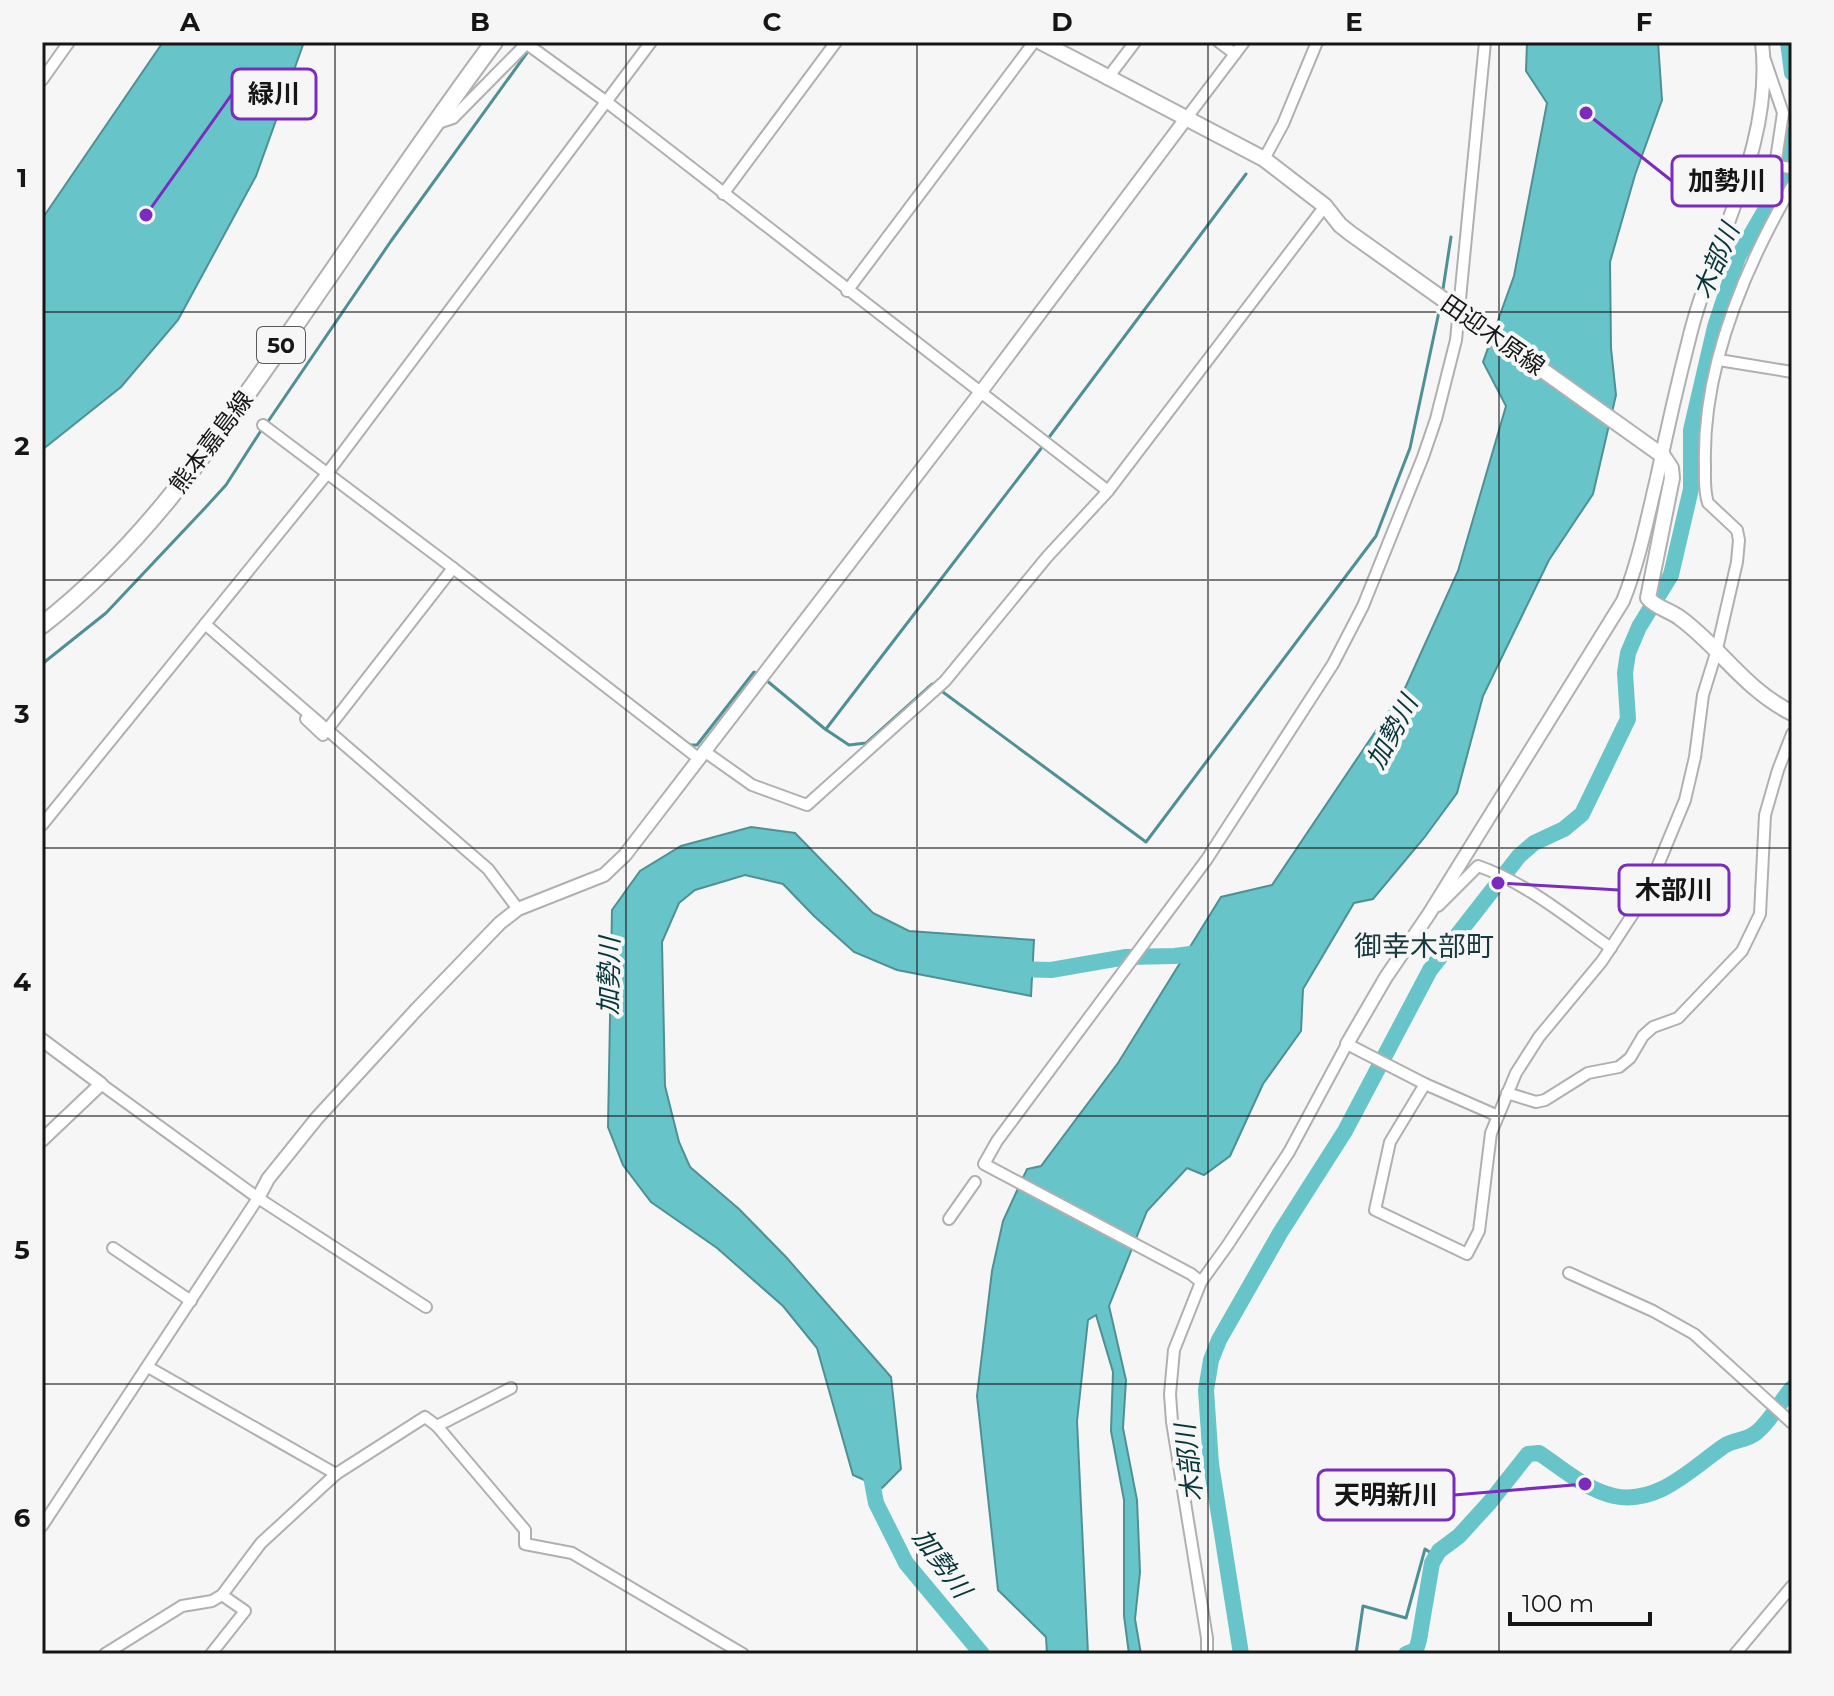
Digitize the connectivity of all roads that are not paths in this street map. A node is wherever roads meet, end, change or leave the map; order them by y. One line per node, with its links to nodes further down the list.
1 (69, 42): 17 (street)
2 (494, 42): 20 (main road, 熊本嘉島線 / 50)
3 (651, 42): 18 (street)
4 (836, 42): 24 (street)
5 (1034, 42): 26 (street)
6 (1041, 42): 16 (main road, 田迎木原線)
7 (1135, 42): 16 (street)
8 (1219, 42): 14 (street)
9 (1244, 42): 14 (street)
10 (1317, 42): 21 (street)
11 (1485, 42): 27 (street)
12 (1762, 42): 15 (street)
13 (527, 43): 18 (street); 20 (street)
14 (1235, 54): 19 (street)
15 (1764, 58): 22 (street); 32 (street)
16 (1107, 79): 19 (main road, 田迎木原線)
17 (42, 80)
18 (608, 103): 24 (street); 33 (street)
19 (1185, 120): 21 (main road, 田迎木原線); 30 (street)
20 (432, 125): 37 (main road, 熊本嘉島線 / 50)
21 (1264, 159): 25 (main road, 田迎木原線)
22 (1792, 168)
23 (1792, 186): 28 (street)
24 (723, 194): 26 (street)
25 (1325, 206): 27 (main road, 田迎木原線); 34 (street)
26 (847, 291): 30 (street)
27 (1459, 310): 32 (main road, 田迎木原線); 59 (street)
28 (1719, 360): 29 (street); 38 (street)
29 (1792, 372)
30 (980, 393): 34 (street); 42 (street)
31 (263, 425): 33 (street)
32 (1663, 456): 38 (main road); 45 (street)
33 (326, 475): 35 (street); 36 (street)
34 (1108, 491): 42 (street)
35 (453, 568): 40 (street); 42 (street)
36 (205, 624): 40 (street); 43 (street)
37 (42, 625)
38 (1716, 653): 39 (main road); 46 (street)
39 (1792, 713)
40 (328, 729): 44 (street)
41 (1792, 734): 51 (street)
42 (701, 755): 44 (street)
43 (42, 825)
44 (518, 909): 55 (street)
45 (1429, 914): 46 (street); 48 (street)
46 (1611, 948): 51 (street)
47 (42, 1040): 49 (street)
48 (1347, 1044): 50 (street); 59 (street)
49 (101, 1084): 53 (street); 55 (street)
50 (1425, 1084): 52 (street); 52 (street)
51 (1507, 1093): 52 (street)
52 (1498, 1116)
53 (42, 1140)
54 (975, 1182): 56 (street)
55 (258, 1198): 60 (street); 61 (street)
56 (949, 1219)
57 (113, 1248): 60 (street)
58 (1569, 1273): 64 (street)
59 (1201, 1282): 73 (street)
60 (191, 1301): 62 (street)
61 (426, 1307)
62 (148, 1367): 66 (street); 67 (street)
63 (511, 1388): 65 (street)
64 (1792, 1423)
65 (437, 1426): 66 (street); 72 (street)
66 (336, 1474): 69 (street)
67 (42, 1526)
68 (1792, 1586): 74 (street)
69 (222, 1595): 70 (street); 71 (street)
70 (105, 1654)
71 (211, 1654)
72 (743, 1654)
73 (1207, 1654)
74 (1735, 1654)

